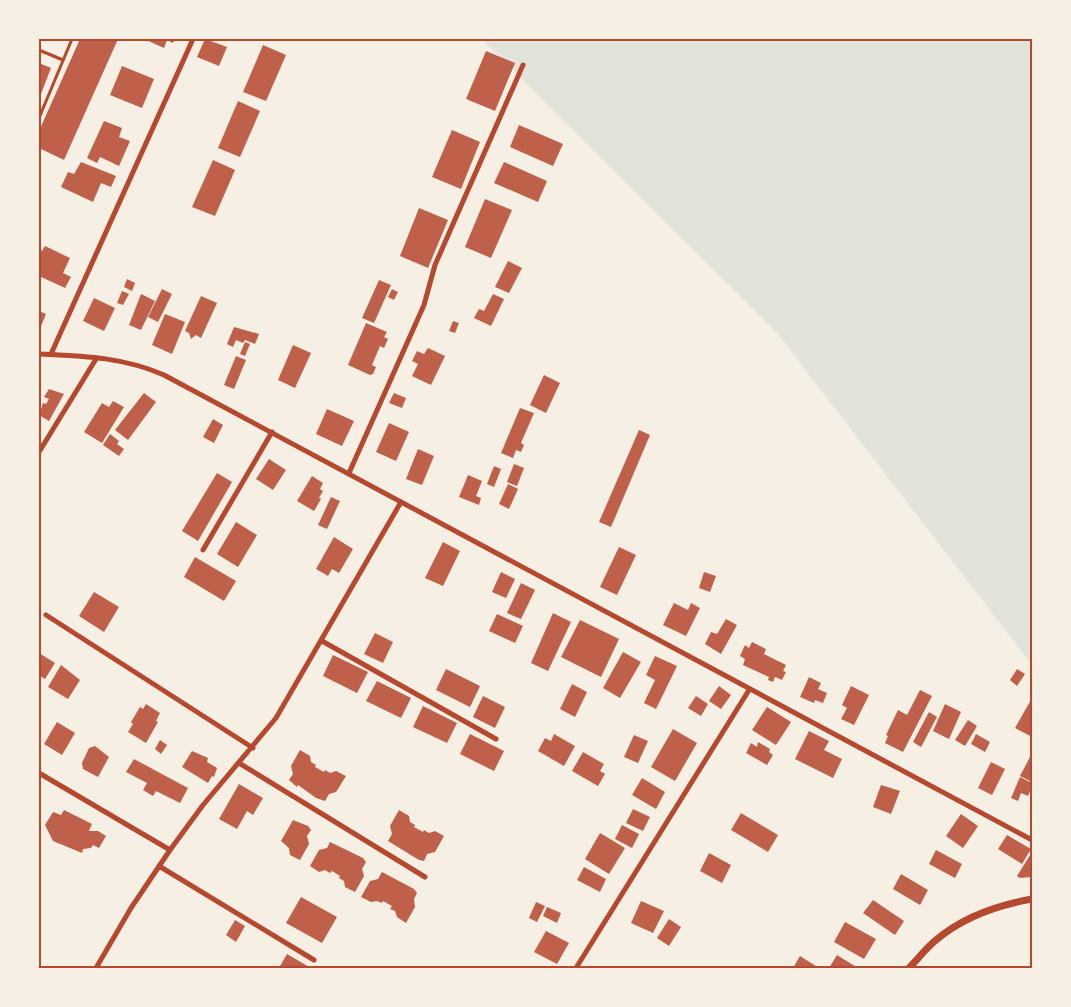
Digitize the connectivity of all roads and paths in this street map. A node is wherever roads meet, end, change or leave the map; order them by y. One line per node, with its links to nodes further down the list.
1 (72, 39): 4 (lane)
2 (193, 39): 8 (street)
3 (39, 50): 4 (lane)
4 (64, 60): 6 (lane)
5 (523, 65): 12 (street)
6 (39, 118)
7 (39, 354): 8 (street)
8 (51, 354): 9 (street)
9 (96, 358): 10 (street); 11 (street)
10 (272, 432): 12 (street); 14 (street)
11 (39, 452)
12 (349, 473): 13 (street)
13 (401, 502): 16 (street); 17 (street)
14 (203, 550)
15 (46, 615): 19 (street)
16 (322, 641): 18 (street); 19 (street)
17 (749, 690): 22 (street); 29 (street)
18 (496, 739)
19 (253, 748): 20 (street)
20 (239, 763): 23 (street); 25 (street)
21 (39, 773): 23 (street)
22 (1032, 840)
23 (170, 850): 24 (street)
24 (159, 866): 27 (street); 28 (street)
25 (425, 877)
26 (1032, 899): 30 (street)
27 (314, 960)
28 (96, 968)
29 (576, 968)
30 (909, 968)

